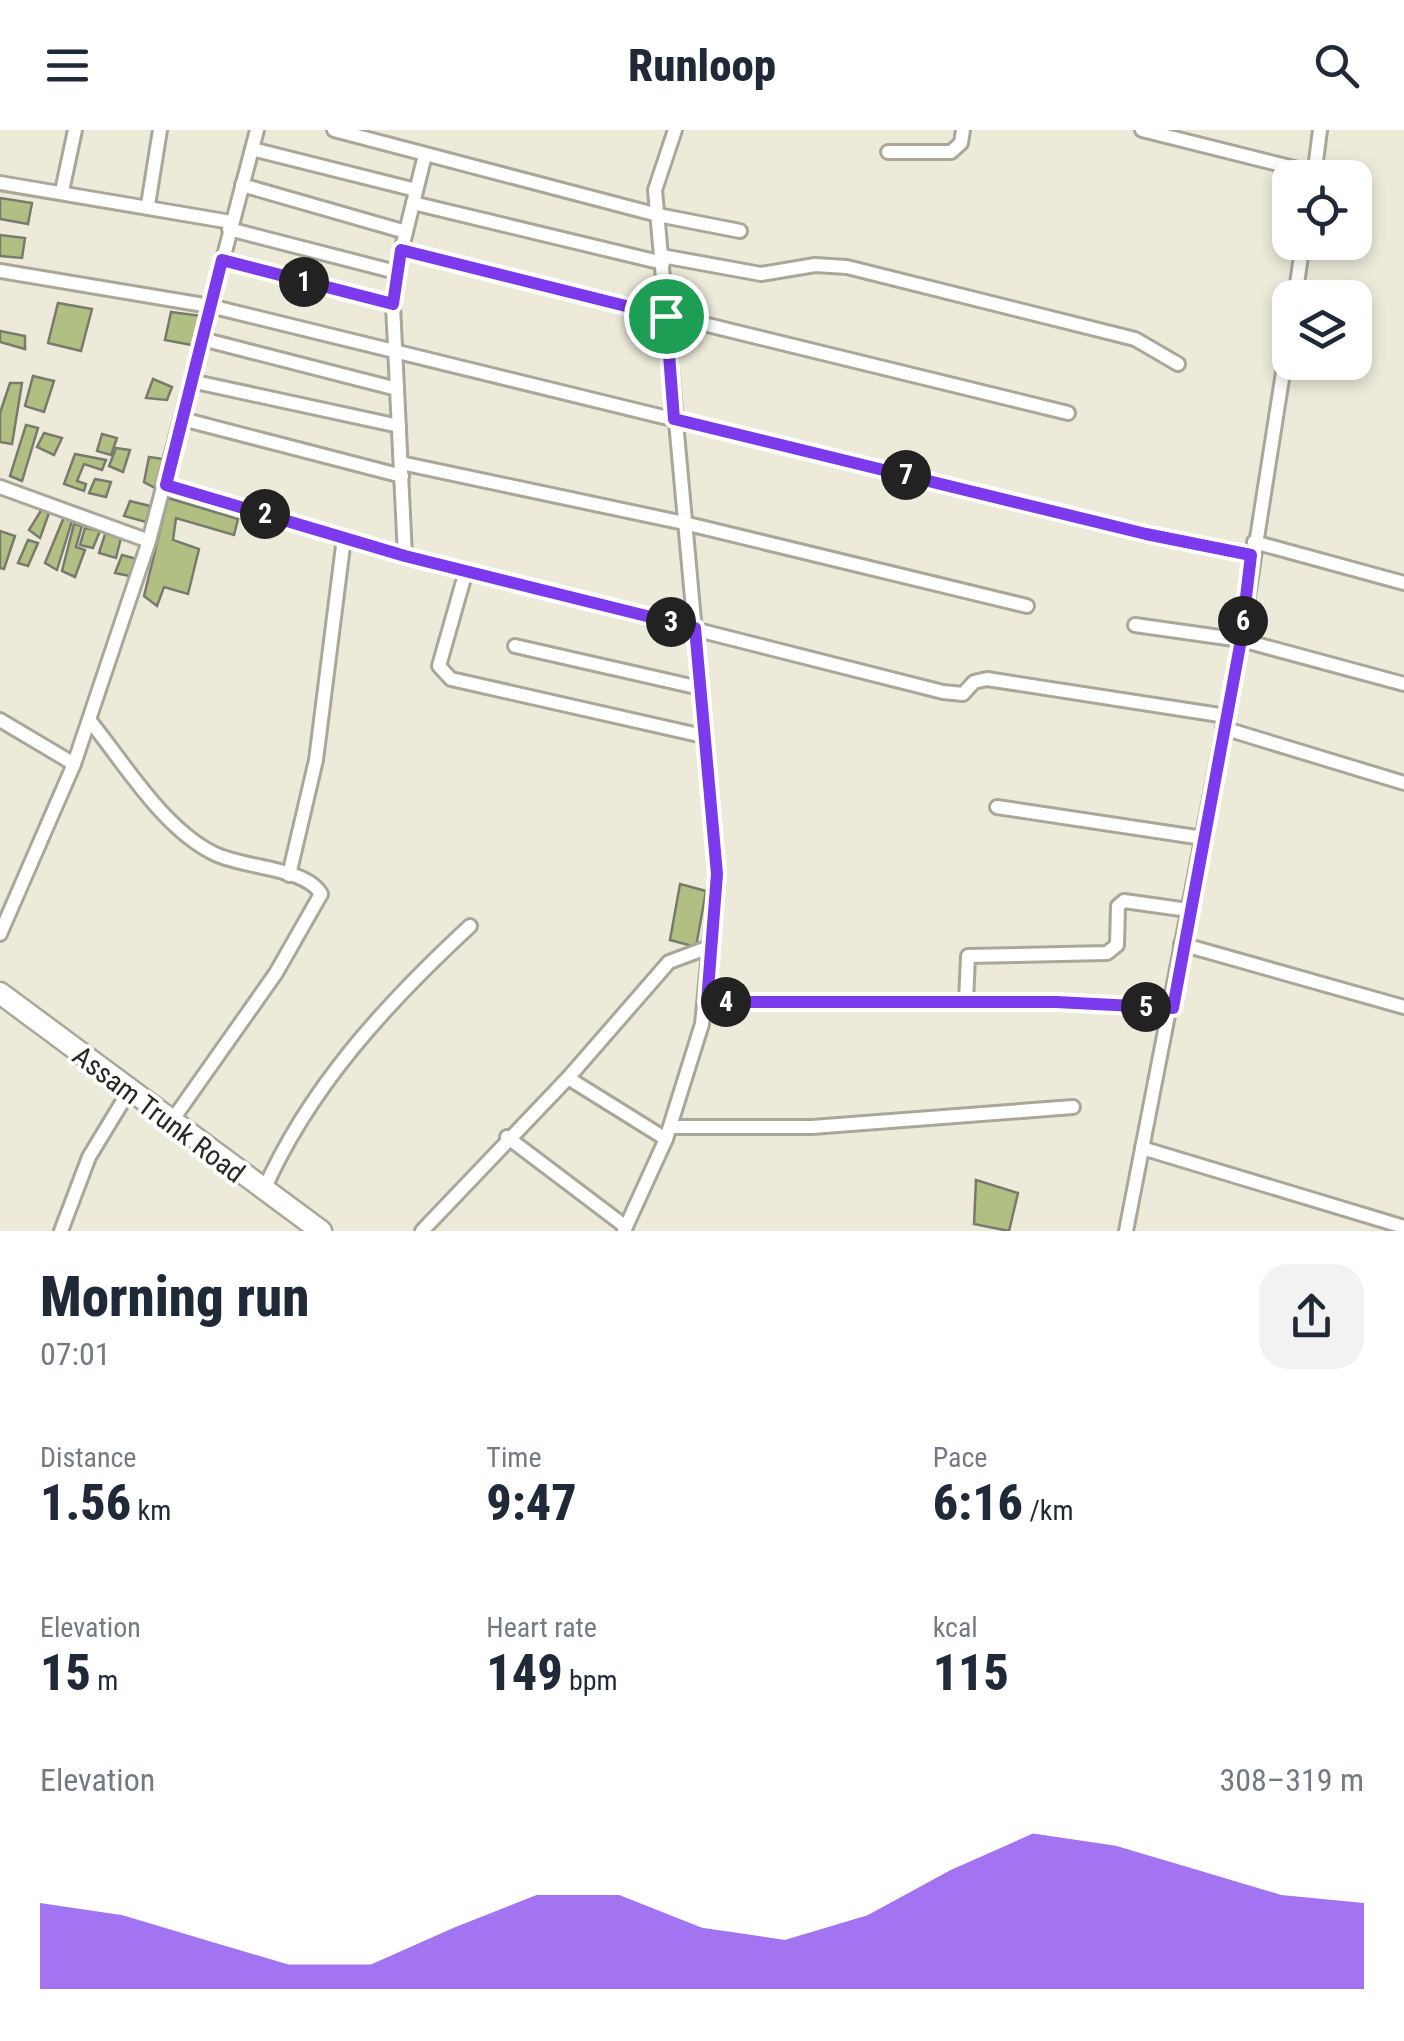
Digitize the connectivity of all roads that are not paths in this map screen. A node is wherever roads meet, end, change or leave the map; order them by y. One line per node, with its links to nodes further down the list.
1 (75, 130): 16 (street)
2 (160, 130): 18 (street)
3 (257, 130): 9 (street)
4 (334, 130): 11 (street)
5 (675, 130): 19 (street)
6 (963, 130): 10 (street)
7 (1142, 130): 13 (street)
8 (1320, 130): 12 (street)
9 (252, 149): 15 (street); 17 (street)
10 (888, 152)
11 (425, 155): 17 (street); 19 (street)
12 (1316, 160)
13 (1272, 164)
14 (0, 183): 16 (street)
15 (242, 185): 20 (street); 22 (street)
16 (62, 191): 18 (street)
17 (414, 196): 22 (street); 25 (street)
18 (148, 204): 20 (street)
19 (658, 215): 21 (street); 25 (street)
20 (230, 226): 24 (street); 27 (street)
21 (740, 230)
22 (406, 232): 23 (street)
23 (401, 250): 27 (street); 30 (street)
24 (222, 260): 28 (street); 29 (street)
25 (663, 260): 30 (street); 33 (street)
26 (0, 271): 29 (street)
27 (396, 272): 28 (street)
28 (393, 304): 32 (street)
29 (210, 306): 31 (street); 32 (street)
30 (666, 316): 37 (street); 39 (street)
31 (202, 339): 35 (street); 36 (street)
32 (394, 351): 36 (street); 39 (street)
33 (1178, 364)
34 (1281, 380): 47 (street)
35 (191, 382): 38 (street); 40 (street)
36 (397, 389): 40 (street)
37 (1068, 413)
38 (182, 419): 41 (street); 42 (street)
39 (674, 419): 44 (street); 47 (street)
40 (399, 426): 41 (street)
41 (402, 470): 44 (street); 48 (street)
42 (166, 485): 45 (street); 46 (street)
43 (0, 487): 46 (street)
44 (684, 523): 51 (street); 53 (street)
45 (344, 538): 48 (street); 66 (street)
46 (149, 541): 59 (street)
47 (1253, 548): 50 (street); 54 (street)
48 (405, 556): 49 (street)
49 (466, 571): 53 (street); 61 (street)
50 (1404, 582)
51 (1028, 606)
52 (1135, 626): 54 (street)
53 (695, 628): 57 (street); 60 (street)
54 (1241, 640): 56 (street); 60 (street)
55 (515, 646): 57 (street)
56 (1404, 684)
57 (700, 688): 61 (street)
58 (0, 720): 62 (street)
59 (90, 721): 62 (street); 66 (street)
60 (1224, 722): 63 (street); 65 (street)
61 (704, 736): 71 (street)
62 (74, 764): 69 (street)
63 (1404, 783)
64 (997, 807): 65 (street)
65 (1203, 838): 67 (street)
66 (289, 875): 80 (street)
67 (1188, 910): 70 (street); 74 (street)
68 (470, 926): 84 (street)
69 (0, 934)
70 (1181, 944): 75 (street); 76 (street)
71 (712, 946): 73 (street); 77 (street)
72 (0, 993): 78 (main road, Assam Trunk Road)
73 (707, 1002): 74 (street); 81 (street)
74 (966, 1002): 75 (street)
75 (1173, 1008): 83 (street)
76 (1404, 1008)
77 (568, 1078): 81 (street); 82 (street)
78 (129, 1091): 80 (main road, Assam Trunk Road); 87 (street)
79 (1073, 1107): 81 (street)
80 (170, 1122): 84 (main road, Assam Trunk Road)
81 (668, 1133): 86 (street)
82 (507, 1138): 86 (street); 89 (street)
83 (1142, 1148): 85 (street); 90 (street)
84 (263, 1192): 88 (main road, Assam Trunk Road)
85 (1404, 1227)
86 (625, 1229)
87 (61, 1231)
88 (321, 1231)
89 (422, 1231)
90 (1126, 1231)

